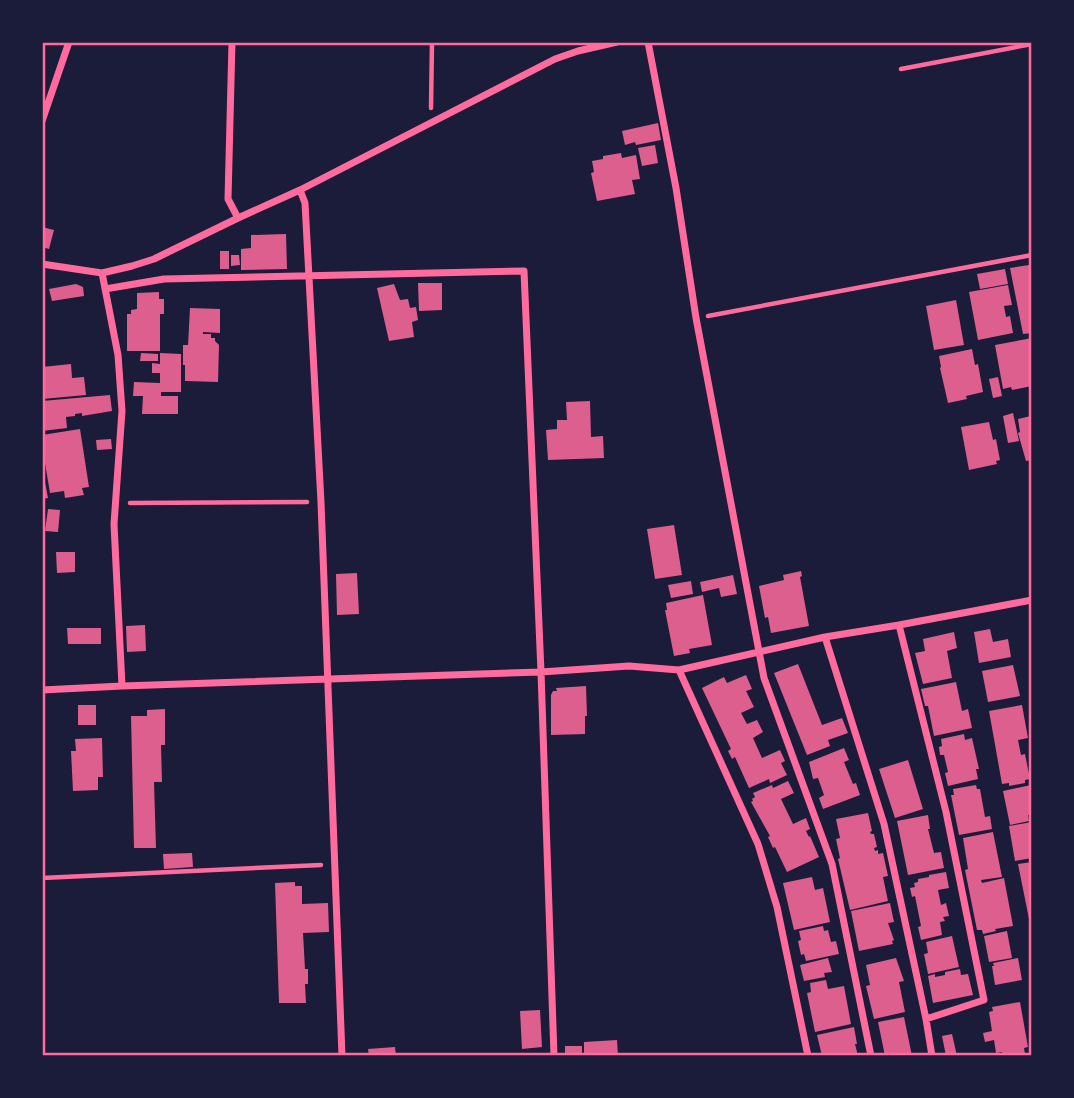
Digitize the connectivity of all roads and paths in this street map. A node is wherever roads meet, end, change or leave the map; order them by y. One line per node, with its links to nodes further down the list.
1 (69, 42): 8 (street)
2 (232, 42): 11 (street)
3 (432, 42): 9 (path)
4 (617, 42): 9 (street)
5 (648, 42): 17 (street)
6 (1032, 44): 7 (path)
7 (901, 69)
8 (42, 121)
9 (430, 123): 10 (street)
10 (300, 190): 11 (street); 15 (street)
11 (238, 218): 14 (street)
12 (1032, 255): 17 (path)
13 (42, 264): 14 (street)
14 (102, 273): 16 (street)
15 (310, 276): 16 (street); 18 (street); 25 (street)
16 (105, 289): 19 (street)
17 (696, 318): 23 (street)
18 (321, 502): 19 (path); 26 (street)
19 (116, 503): 27 (street)
20 (1032, 600): 21 (street)
21 (899, 625): 22 (street); 31 (street)
22 (825, 637): 23 (street); 31 (street)
23 (760, 652): 24 (street); 35 (street)
24 (679, 670): 25 (street); 34 (street)
25 (541, 671): 26 (street); 33 (street)
26 (327, 680): 27 (street); 29 (street)
27 (121, 686): 28 (street)
28 (42, 690)
29 (334, 864): 30 (path); 32 (street)
30 (42, 878)
31 (926, 1019): 36 (street)
32 (342, 1056)
33 (554, 1056)
34 (808, 1056)
35 (871, 1056)
36 (932, 1056)

